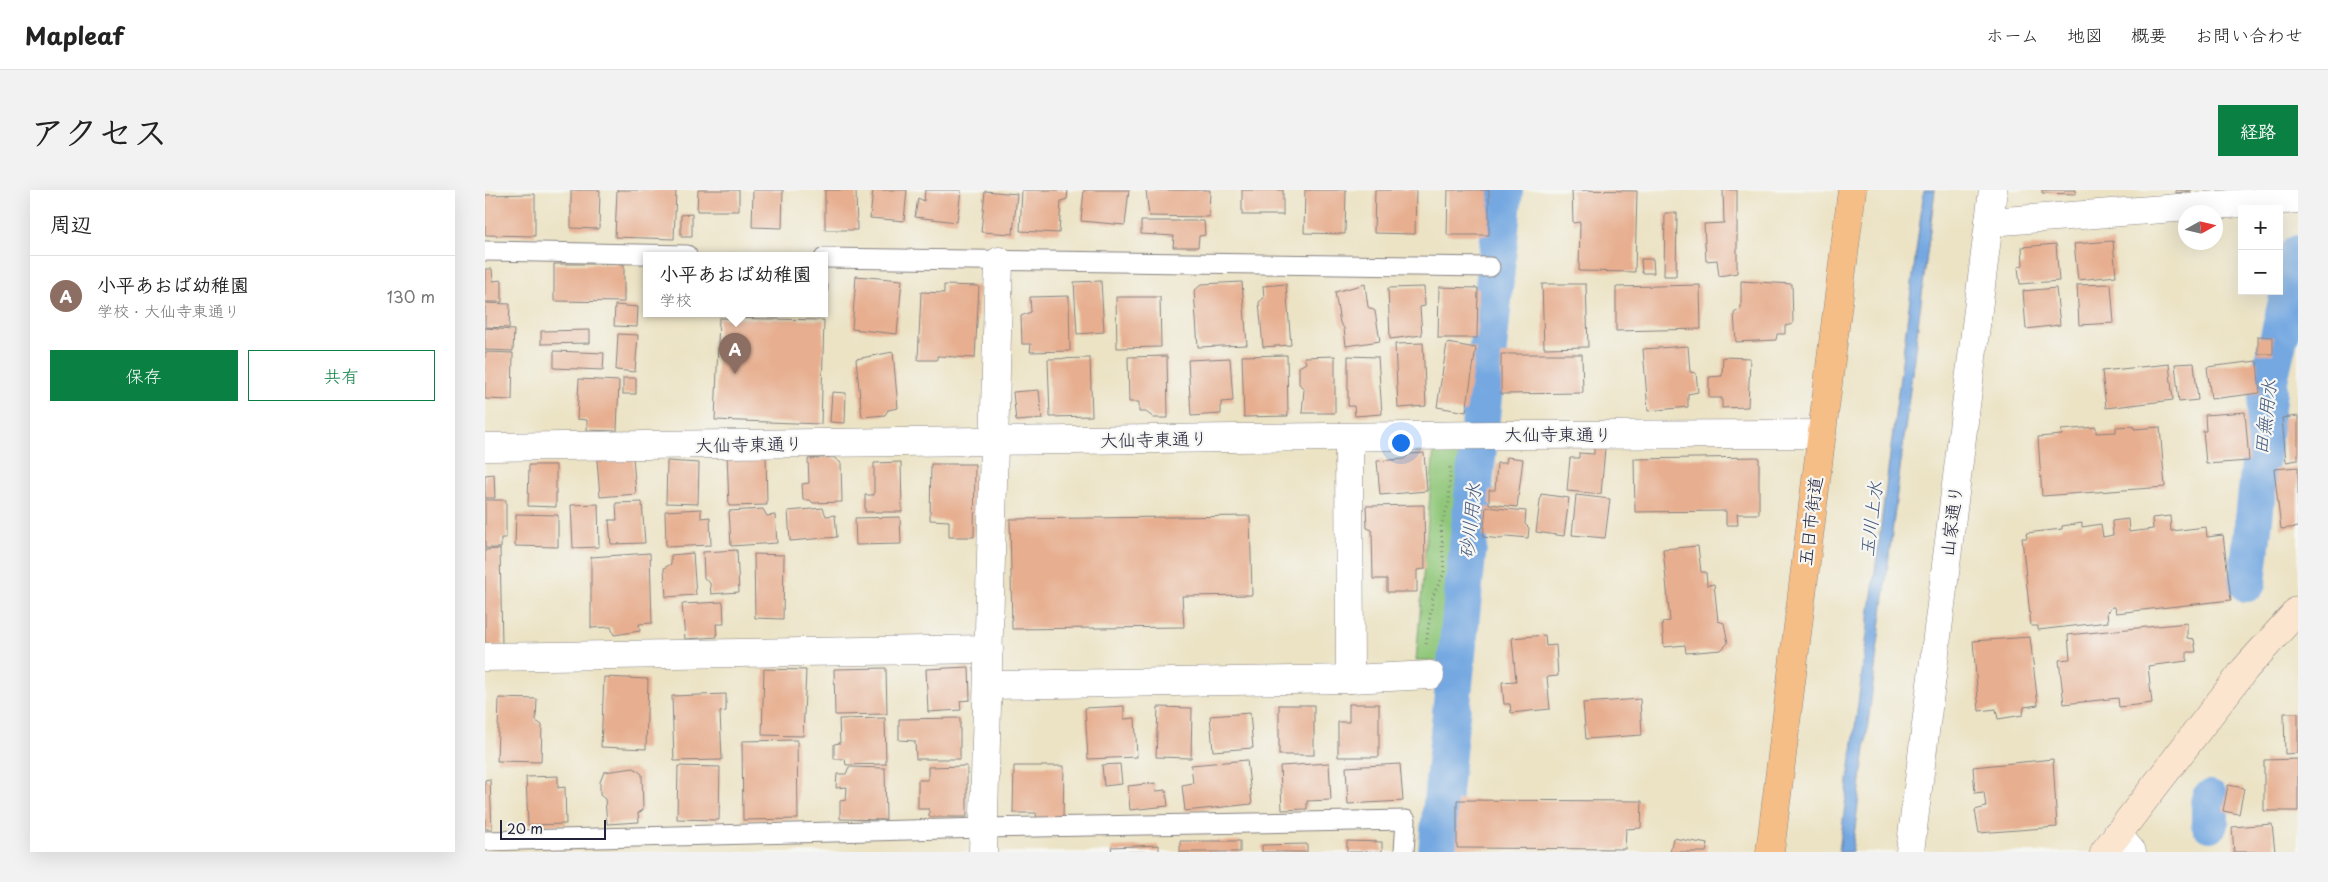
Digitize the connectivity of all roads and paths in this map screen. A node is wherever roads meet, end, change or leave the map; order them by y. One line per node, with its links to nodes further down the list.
1 (1852, 190): 10 (main road, 五日市街道)
2 (1993, 190): 4 (street, 山家通り)
3 (2295, 199): 4 (street)
4 (1989, 222): 26 (street, 山家通り)
5 (485, 251): 6 (lane)
6 (643, 254)
7 (828, 258): 8 (lane)
8 (999, 261): 9 (lane); 13 (street)
9 (1489, 267)
10 (1822, 434): 11 (street, 大仙寺東通り); 25 (main road, 五日市街道)
11 (1456, 437): 12 (street, 大仙寺東通り); 18 (path)
12 (1349, 438): 13 (street, 大仙寺東通り); 19 (street)
13 (994, 442): 14 (street, 大仙寺東通り); 16 (street)
14 (485, 448)
15 (2298, 610): 23 (street)
16 (989, 649): 17 (street); 20 (street)
17 (485, 657)
18 (1426, 675): 19 (street)
19 (1350, 678): 20 (street)
20 (988, 685): 21 (street)
21 (983, 840): 22 (lane); 24 (lane)
22 (485, 841)
23 (2118, 846)
24 (1404, 852)
25 (1771, 852)
26 (1910, 852)

